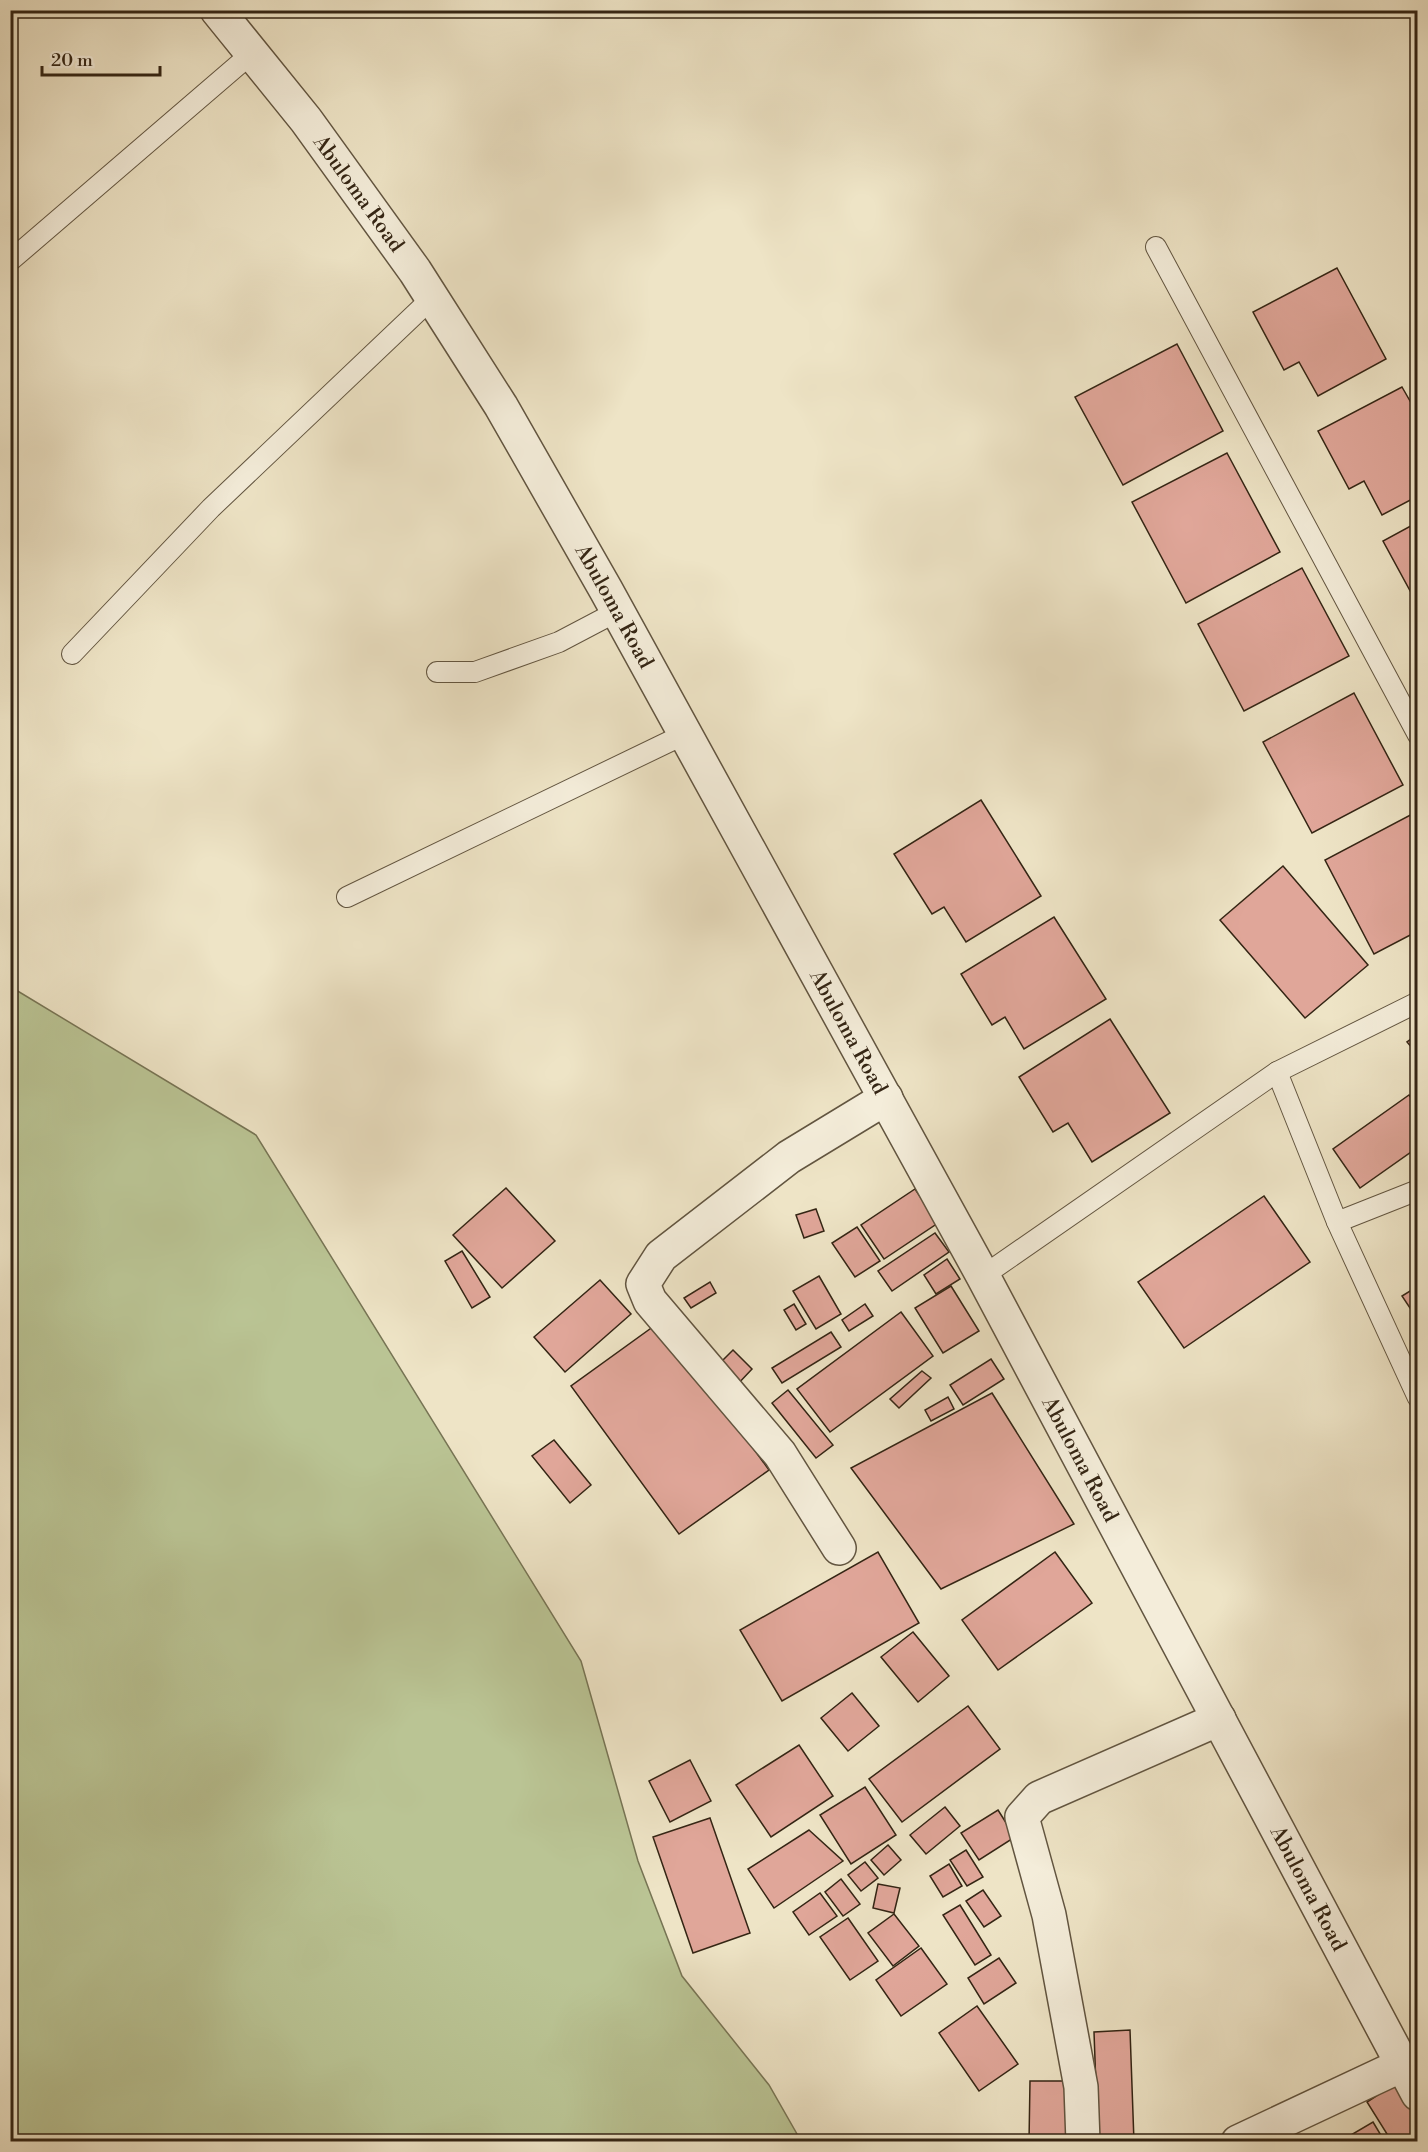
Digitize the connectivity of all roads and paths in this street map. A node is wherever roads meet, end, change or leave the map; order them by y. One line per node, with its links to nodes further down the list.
1 (217, 10): 2 (street, Abuloma Road)
2 (252, 53): 4 (lane); 5 (street, Abuloma Road)
3 (1156, 247): 10 (lane)
4 (10, 261)
5 (432, 298): 6 (street, Abuloma Road); 7 (lane)
6 (618, 611): 8 (lane); 9 (street, Abuloma Road)
7 (72, 654)
8 (437, 672)
9 (686, 734): 11 (lane); 14 (street, Abuloma Road)
10 (1418, 735)
11 (346, 897)
12 (1418, 1002): 13 (lane)
13 (1277, 1072): 16 (lane); 17 (lane)
14 (886, 1098): 17 (street, Abuloma Road); 19 (street)
15 (1418, 1190): 16 (lane)
16 (1336, 1222): 18 (lane)
17 (983, 1276): 20 (street, Abuloma Road)
18 (1418, 1398)
19 (838, 1548)
20 (1219, 1719): 21 (street, Abuloma Road); 23 (street)
21 (1402, 2065): 22 (street, Abuloma Road); 24 (street)
22 (1418, 2094)
23 (1083, 2142)
24 (1238, 2142)

